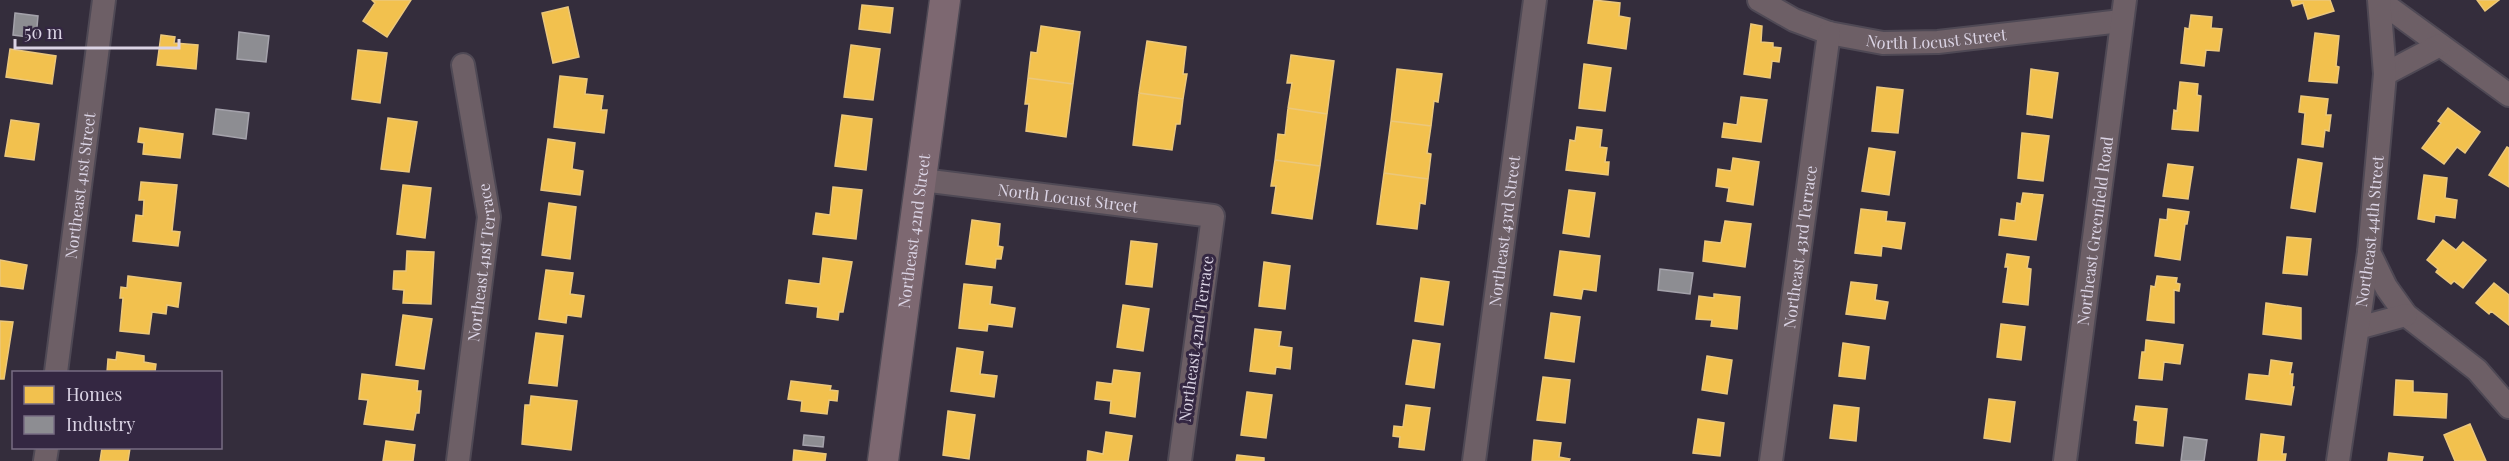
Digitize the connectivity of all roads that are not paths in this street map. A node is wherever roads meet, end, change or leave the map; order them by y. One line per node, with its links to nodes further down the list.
1 (104, 0): 17 (street, Northeast 41st Street)
2 (945, 0): 12 (main road, Northeast 42nd Street)
3 (1535, 0): 22 (street, Northeast 43rd Street)
4 (1759, 0): 7 (street, North Locust Street)
5 (2379, 0): 8 (street); 10 (street, Northeast 44th Street)
6 (2123, 10): 7 (street, North Locust Street); 24 (street, Northeast Greenfield Road)
7 (1829, 33): 23 (street, Northeast 43rd Terrace)
8 (2440, 45): 10 (street); 11 (street)
9 (463, 65): 19 (street, Northeast 41st Terrace)
10 (2385, 74): 14 (street, Northeast 44th Street)
11 (2509, 95)
12 (922, 180): 13 (street, North Locust Street); 20 (main road, Northeast 42nd Street)
13 (1213, 216): 21 (street, Northeast 42nd Terrace)
14 (2369, 252): 15 (street); 16 (street, Northeast 44th Street)
15 (2406, 315): 16 (street); 18 (street)
16 (2358, 328): 25 (street, Northeast 44th Street)
17 (56, 371)
18 (2509, 406)
19 (458, 461)
20 (883, 461)
21 (1180, 461)
22 (1474, 461)
23 (1771, 461)
24 (2065, 461)
25 (2338, 461)

